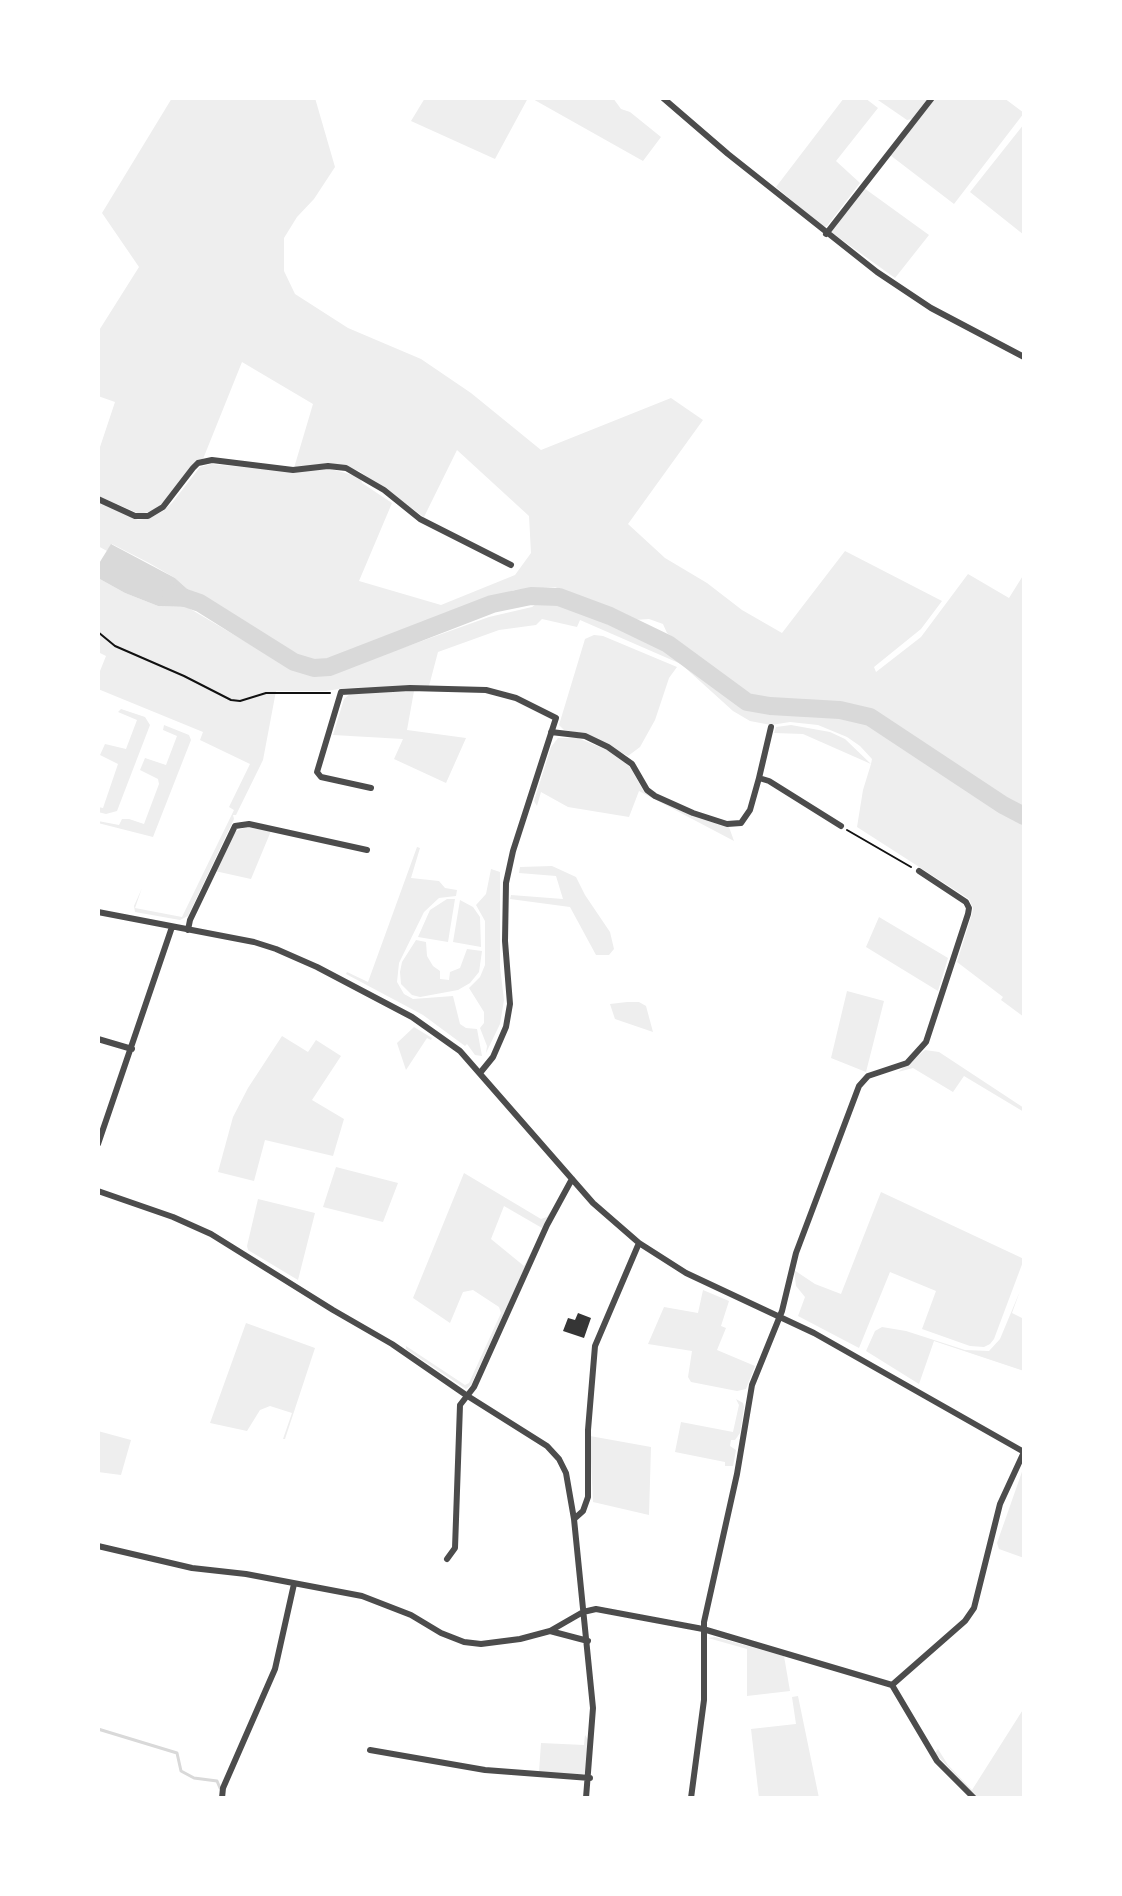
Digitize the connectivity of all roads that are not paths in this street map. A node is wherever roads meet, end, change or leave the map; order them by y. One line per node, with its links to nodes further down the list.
1 (663, 98): 3 (street)
2 (932, 98): 3 (street)
3 (826, 234): 4 (street)
4 (1024, 357)
5 (98, 499): 6 (street)
6 (511, 565)
7 (771, 727): 9 (street)
8 (551, 732): 9 (street); 10 (street); 19 (street)
9 (759, 778): 11 (street)
10 (371, 788)
11 (841, 826)
12 (367, 850): 16 (street)
13 (919, 871): 24 (street)
14 (98, 912): 15 (street)
15 (172, 927): 16 (street); 18 (street)
16 (188, 930): 19 (street)
17 (98, 1039): 18 (street)
18 (132, 1049): 20 (street)
19 (480, 1073): 21 (street)
20 (98, 1144)
21 (572, 1179): 23 (street); 25 (street)
22 (98, 1191): 25 (street)
23 (639, 1243): 24 (street); 27 (street)
24 (780, 1316): 26 (street); 32 (street)
25 (466, 1395): 27 (street); 29 (street)
26 (1024, 1452): 35 (street)
27 (574, 1519): 31 (street)
28 (98, 1546): 30 (street)
29 (447, 1559)
30 (294, 1584): 33 (street); 38 (street)
31 (583, 1612): 32 (street); 33 (street); 34 (street)
32 (703, 1629): 35 (street); 40 (street)
33 (550, 1631): 34 (street)
34 (588, 1641): 37 (street)
35 (892, 1685): 41 (street)
36 (370, 1750): 37 (street)
37 (590, 1778): 39 (street)
38 (222, 1798)
39 (586, 1798)
40 (691, 1798)
41 (974, 1798)

